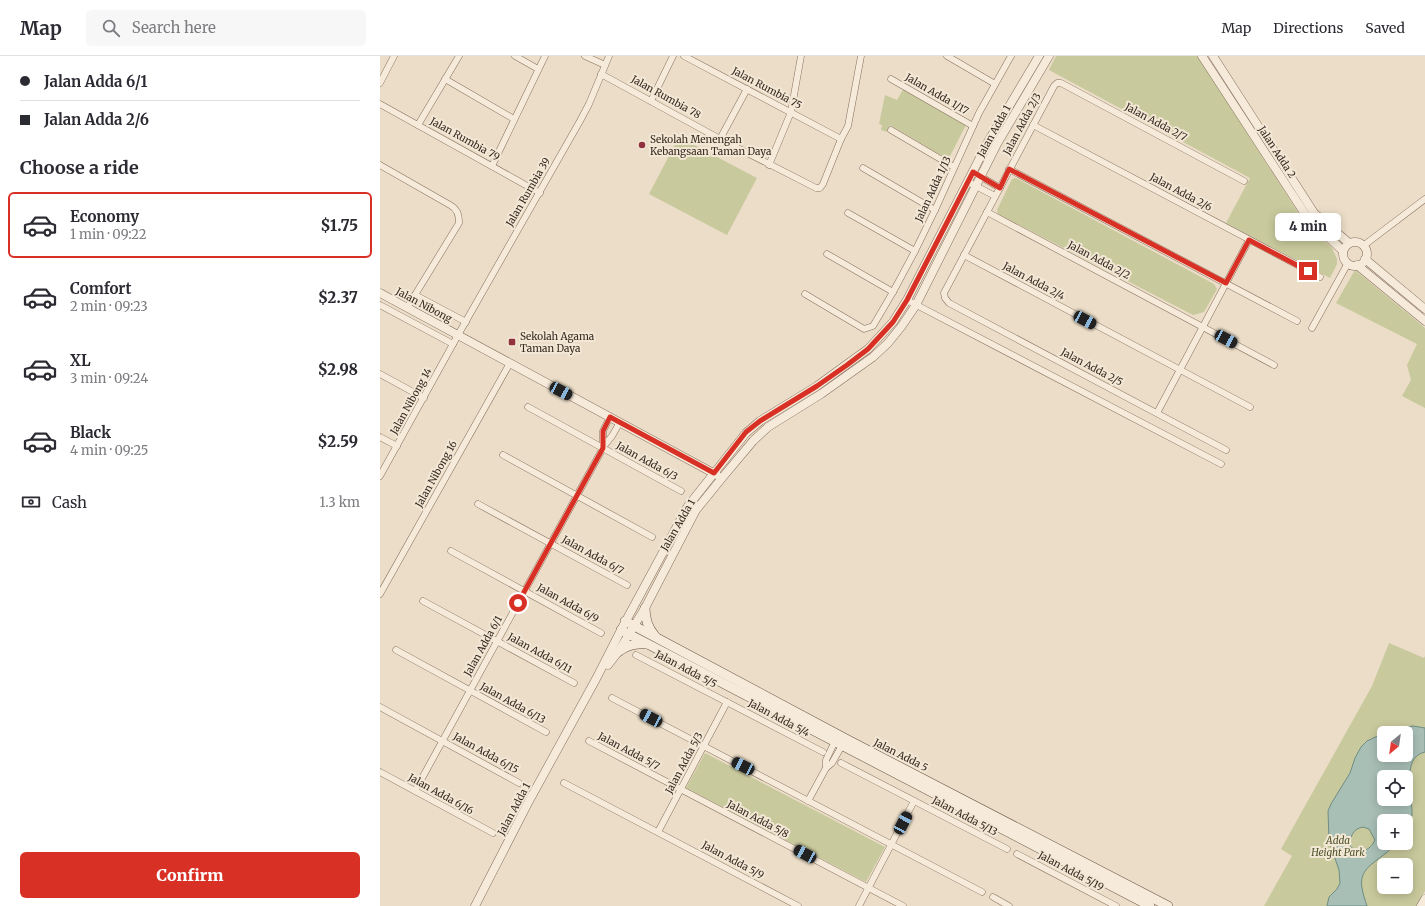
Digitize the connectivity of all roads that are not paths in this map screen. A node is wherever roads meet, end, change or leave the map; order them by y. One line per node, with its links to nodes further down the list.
1 (394, 56): 22 (street)
2 (459, 56): 20 (street)
3 (515, 56): 18 (street)
4 (545, 56): 18 (street)
5 (585, 56): 17 (street)
6 (609, 56): 17 (street, Jalan Rumbia 39)
7 (673, 56): 26 (street)
8 (684, 56): 25 (street, Jalan Rumbia 75)
9 (801, 56): 28 (street)
10 (861, 56): 35 (street)
11 (948, 56): 24 (street)
12 (1011, 56): 24 (street, Jalan Adda 1/13)
13 (1039, 56): 42 (street, Jalan Adda 1)
14 (1049, 56): 43 (street, Jalan Adda 1)
15 (1202, 56): 48 (street, Jalan Adda 2)
16 (1213, 56): 48 (street, Jalan Adda 2)
17 (605, 65): 19 (street, Jalan Rumbia 39)
18 (538, 69): 29 (street)
19 (601, 74): 26 (street, Jalan Rumbia 78); 49 (street, Jalan Rumbia 39)
20 (445, 79): 29 (street); 30 (street)
21 (891, 79): 32 (street, Jalan Adda 1/17)
22 (380, 83)
23 (1057, 83): 31 (street, Jalan Adda 2/3); 44 (street, Jalan Adda 2/7)
24 (995, 84): 32 (street, Jalan Adda 1/13)
25 (748, 89): 28 (street, Jalan Rumbia 75); 34 (street)
26 (651, 100): 34 (street, Jalan Rumbia 78)
27 (380, 104): 30 (street, Jalan Rumbia 79)
28 (791, 112): 35 (street, Jalan Rumbia 75); 36 (street)
29 (514, 119): 38 (street)
30 (418, 125): 38 (street, Jalan Rumbia 79)
31 (1033, 125): 41 (street, Jalan Adda 2/3); 55 (street, Jalan Adda 2/6)
32 (973, 126): 39 (street, Jalan Adda 1/13)
33 (891, 130): 39 (street)
34 (720, 139): 36 (street, Jalan Rumbia 78)
35 (841, 139): 36 (street, Jalan Rumbia 78)
36 (769, 164)
37 (380, 165): 70 (street)
38 (492, 166): 49 (street, Jalan Rumbia 79)
39 (954, 167): 52 (street, Jalan Adda 1/13)
40 (863, 168): 52 (street)
41 (1009, 169): 47 (street, Jalan Adda 2/3); 66 (street)
42 (973, 172): 43 (street); 45 (street, Jalan Adda 1)
43 (980, 177): 46 (street, Jalan Adda 1); 47 (street)
44 (1244, 181)
45 (968, 182): 46 (street); 71 (street, Jalan Adda 1)
46 (976, 186): 50 (street); 73 (street, Jalan Adda 1)
47 (1000, 188): 50 (street, Jalan Adda 2/3)
48 (1294, 189): 56 (street, Jalan Adda 2); 59 (street, Jalan Adda 2)
49 (540, 193): 78 (street, Jalan Rumbia 39)
50 (995, 196): 53 (street, Jalan Adda 2/3)
51 (1425, 198): 57 (street)
52 (935, 210): 58 (street, Jalan Adda 1/13)
53 (987, 212): 61 (street); 79 (street, Jalan Adda 2/2)
54 (848, 213): 58 (street)
55 (1249, 240): 65 (street, Jalan Adda 2/6); 66 (street)
56 (1349, 243): 57 (street, Jalan Adda 2); 59 (street)
57 (1363, 246): 62 (street)
58 (915, 251): 67 (street, Jalan Adda 1/13)
59 (1343, 251): 63 (street, Jalan Adda 2)
60 (827, 254): 67 (street)
61 (964, 255): 85 (street, Jalan Adda 2/4); 90 (street, Jalan Adda 2/5)
62 (1365, 259): 64 (street); 75 (street)
63 (1348, 263): 64 (street); 80 (street)
64 (1357, 265): 77 (street)
65 (1320, 277)
66 (1226, 283): 76 (street); 79 (street)
67 (894, 292): 69 (street, Jalan Adda 1/13)
68 (380, 293): 74 (street, Jalan Nibong)
69 (805, 294)
70 (415, 295): 74 (street); 78 (street)
71 (907, 300): 73 (street); 99 (street, Jalan Adda 1)
72 (380, 305): 82 (street)
73 (916, 305): 98 (street); 101 (street, Jalan Adda 1)
74 (408, 308): 81 (street, Jalan Nibong)
75 (1425, 309)
76 (1297, 321)
77 (1425, 321)
78 (466, 322): 81 (street, Jalan Rumbia 39)
79 (1203, 326): 84 (street, Jalan Adda 2/2); 85 (street)
80 (1312, 328)
81 (458, 335): 82 (street, Jalan Nibong 14); 83 (street, Jalan Nibong)
82 (453, 344): 87 (street, Jalan Nibong 14)
83 (510, 363): 91 (street, Jalan Nibong); 110 (street, Jalan Nibong 16)
84 (1274, 365)
85 (1180, 370): 89 (street, Jalan Adda 2/4); 90 (street)
86 (380, 374): 87 (street)
87 (424, 398): 94 (street, Jalan Nibong 14)
88 (528, 407): 95 (street, Jalan Adda 6/3)
89 (1250, 407)
90 (1157, 413): 96 (street, Jalan Adda 2/5)
91 (610, 417): 92 (street, Jalan Nibong); 95 (street)
92 (620, 422): 95 (street, Jalan Adda 6/1); 99 (street, Jalan Nibong)
93 (380, 437): 94 (street)
94 (397, 446): 100 (street, Jalan Nibong 14)
95 (603, 447): 102 (street, Jalan Adda 6/3); 103 (street, Jalan Adda 6/1)
96 (1226, 450)
97 (503, 455): 103 (street)
98 (1221, 464)
99 (714, 473): 101 (street, Jalan Nibong); 113 (street, Jalan Adda 1)
100 (380, 476)
101 (722, 478): 112 (street, Jalan Adda 1)
102 (681, 491)
103 (577, 495): 105 (street); 106 (street, Jalan Adda 6/1)
104 (478, 504): 106 (street, Jalan Adda 6/7)
105 (652, 536)
106 (550, 543): 108 (street, Jalan Adda 6/7); 109 (street, Jalan Adda 6/1)
107 (451, 551): 109 (street, Jalan Adda 6/9)
108 (627, 585)
109 (524, 591): 114 (street, Jalan Adda 6/9); 116 (street, Jalan Adda 6/1)
110 (380, 594)
111 (423, 601): 116 (street, Jalan Adda 6/11)
112 (645, 608): 113 (street, Jalan Adda 1); 115 (main road)
113 (627, 628): 115 (main road, Jalan Adda 5); 117 (main road, Jalan Adda 5); 119 (street, Jalan Adda 1); 121 (street, Jalan Adda 1)
114 (601, 633)
115 (657, 638): 128 (main road, Jalan Adda 5)
116 (497, 641): 122 (street, Jalan Adda 6/11); 123 (street, Jalan Adda 6/1)
117 (649, 644): 119 (main road); 128 (main road, Jalan Adda 5)
118 (396, 650): 123 (street, Jalan Adda 6/13)
119 (618, 652): 121 (street, Jalan Adda 1)
120 (636, 654): 125 (street, Jalan Adda 5/5)
121 (596, 680): 152 (street, Jalan Adda 1)
122 (574, 683)
123 (470, 691): 127 (street, Jalan Adda 6/13); 129 (street, Jalan Adda 6/1)
124 (612, 698): 131 (street)
125 (727, 702): 131 (street, Jalan Adda 5/3); 132 (street, Jalan Adda 5/4)
126 (380, 707): 129 (street, Jalan Adda 6/15)
127 (546, 732)
128 (840, 740): 139 (street); 145 (main road, Jalan Adda 5)
129 (443, 741): 135 (street, Jalan Adda 6/15); 138 (street, Jalan Adda 6/1)
130 (589, 741): 137 (street, Jalan Adda 5/7)
131 (704, 746): 137 (street, Jalan Adda 5/3); 139 (street)
132 (823, 752)
133 (841, 762): 140 (street, Jalan Adda 5/13)
134 (380, 772): 138 (street, Jalan Adda 6/16)
135 (519, 783)
136 (564, 783): 141 (street)
137 (681, 789): 141 (street, Jalan Adda 5/3); 147 (street, Jalan Adda 5/8)
138 (415, 791): 142 (street, Jalan Adda 6/16)
139 (808, 801): 143 (street)
140 (914, 801): 143 (street); 144 (street, Jalan Adda 5/13)
141 (658, 832): 153 (street, Jalan Adda 5/9)
142 (493, 834)
143 (891, 844): 147 (street); 148 (street)
144 (1007, 849)
145 (1053, 850): 157 (main road, Jalan Adda 5); 158 (main road, Jalan Adda 5)
146 (1017, 854): 151 (street, Jalan Adda 5/19)
147 (868, 888): 154 (street); 155 (street, Jalan Adda 5/8)
148 (982, 892)
149 (993, 897): 156 (street)
150 (1425, 899): 159 (street)
151 (1112, 905)
152 (475, 906)
153 (798, 906)
154 (859, 906)
155 (903, 906)
156 (1009, 906)
157 (1150, 906)
158 (1168, 906)
159 (1421, 906)

